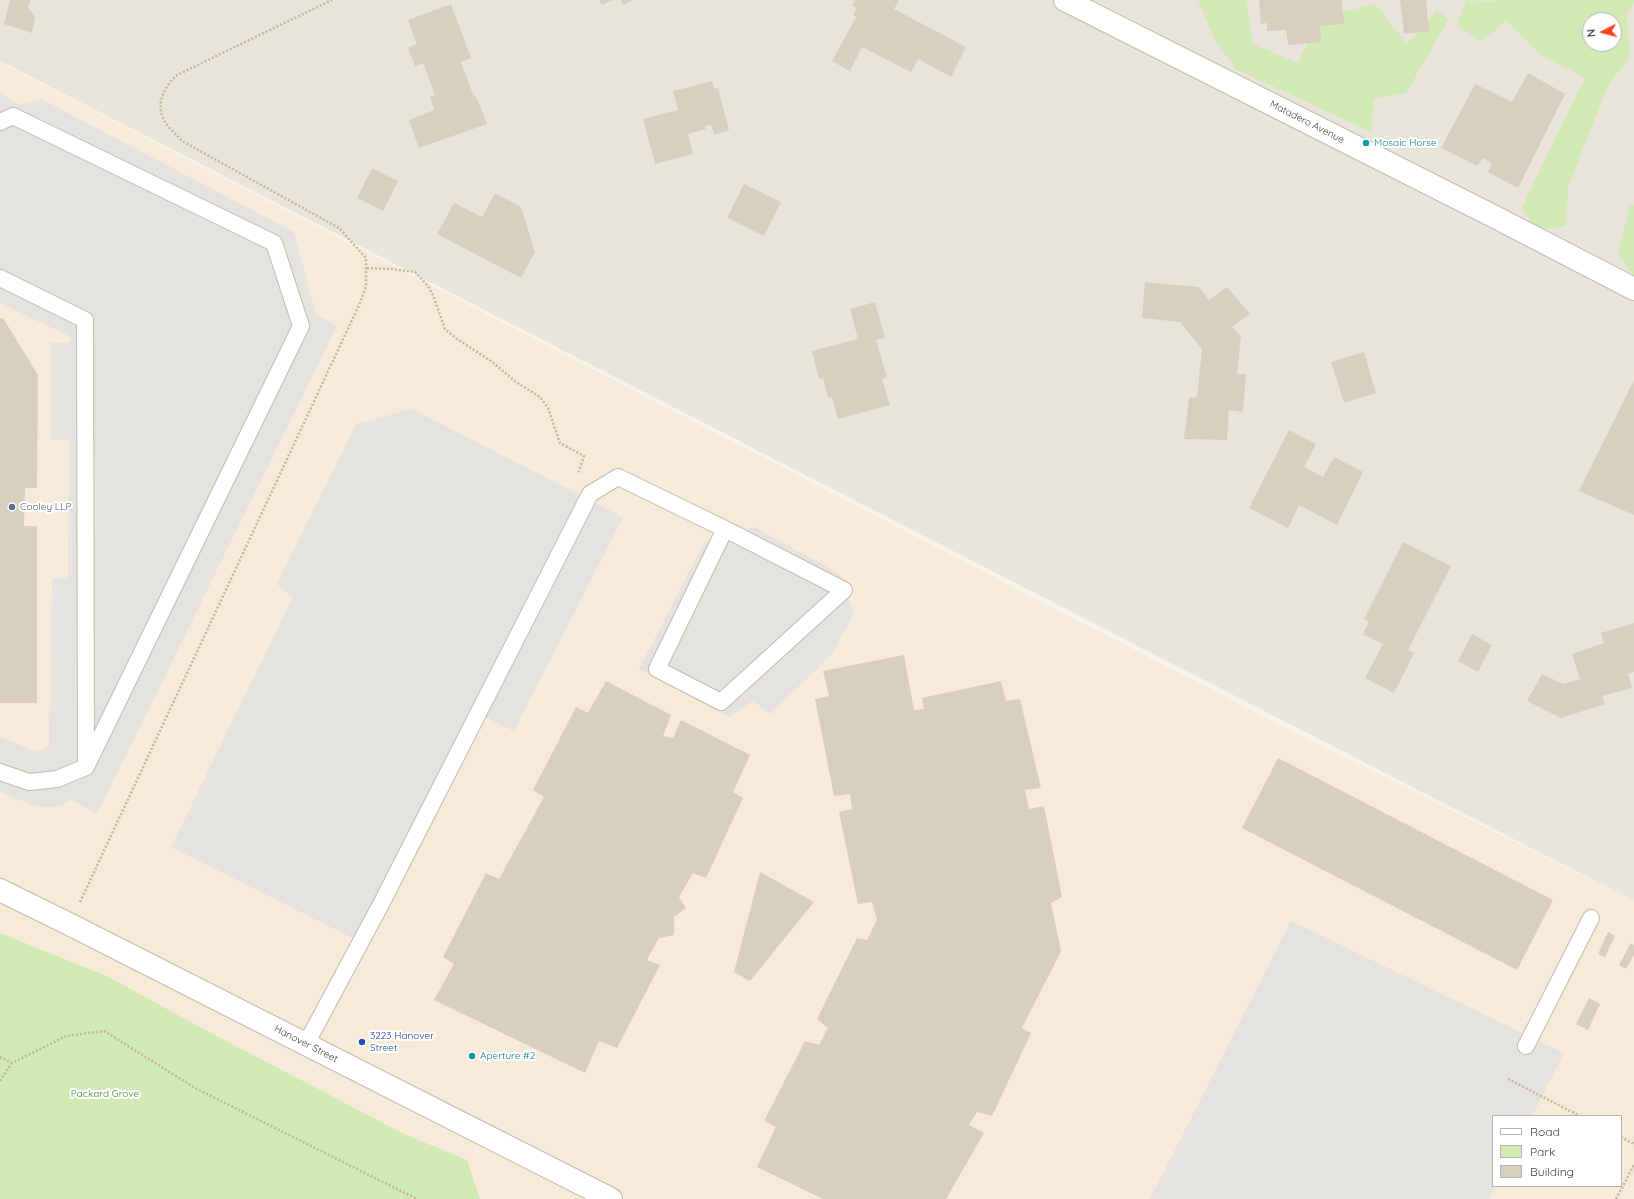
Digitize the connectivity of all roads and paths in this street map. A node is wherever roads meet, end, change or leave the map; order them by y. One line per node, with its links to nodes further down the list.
1 (332, 0): 4 (path)
2 (1065, 0): 6 (street, Matadero Avenue)
3 (0, 122): 9 (lane)
4 (367, 268): 7 (path); 13 (path)
5 (0, 278): 9 (lane)
6 (1634, 289)
7 (577, 477)
8 (725, 529): 8 (lane); 14 (lane)
9 (86, 767): 10 (lane)
10 (0, 772)
11 (0, 890): 13 (street, Hanover Street)
12 (1591, 918): 15 (lane)
13 (70, 924): 14 (street, Hanover Street)
14 (306, 1044): 25 (street, Hanover Street)
15 (1526, 1046)
16 (0, 1057): 17 (path)
17 (12, 1063): 19 (path); 24 (path)
18 (1508, 1079): 20 (path)
19 (0, 1081)
20 (1578, 1115)
21 (1622, 1138): 22 (path)
22 (1634, 1144)
23 (1634, 1165): 26 (path)
24 (417, 1199)
25 (611, 1199)
26 (1616, 1199)

